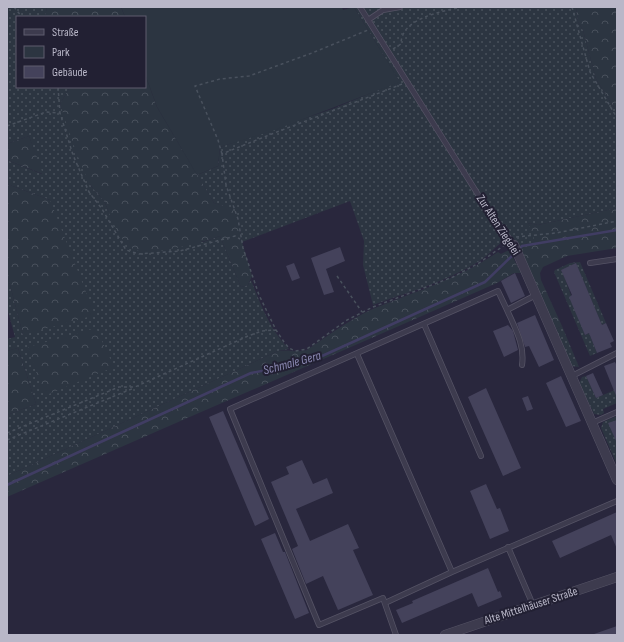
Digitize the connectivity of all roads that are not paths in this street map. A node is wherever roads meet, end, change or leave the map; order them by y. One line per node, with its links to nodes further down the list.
1 (360, 7): 3 (lane, Zur Alten Ziegelei)
2 (400, 7): 3 (lane)
3 (368, 20): 4 (lane, Zur Alten Ziegelei)
4 (512, 243): 7 (street, Zur Alten Ziegelei)
5 (617, 259): 6 (lane)
6 (590, 263)
7 (536, 295): 8 (lane); 13 (street, Zur Alten Ziegelei)
8 (506, 310): 9 (lane); 12 (lane)
9 (424, 324): 11 (lane); 16 (lane)
10 (617, 353): 13 (lane)
11 (356, 354): 20 (lane); 22 (lane)
12 (522, 366)
13 (572, 376): 15 (street, Zur Alten Ziegelei)
14 (617, 412): 15 (lane)
15 (592, 423): 17 (street, Zur Alten Ziegelei)
16 (481, 456)
17 (617, 480)
18 (617, 501): 19 (lane)
19 (508, 547): 20 (lane); 23 (lane)
20 (452, 572): 22 (lane)
21 (617, 578): 23 (street, Alte Mittelhäuser Straße)
22 (385, 602): 24 (lane)
23 (533, 605): 25 (street, Alte Mittelhäuser Straße)
24 (396, 635)
25 (445, 635)

